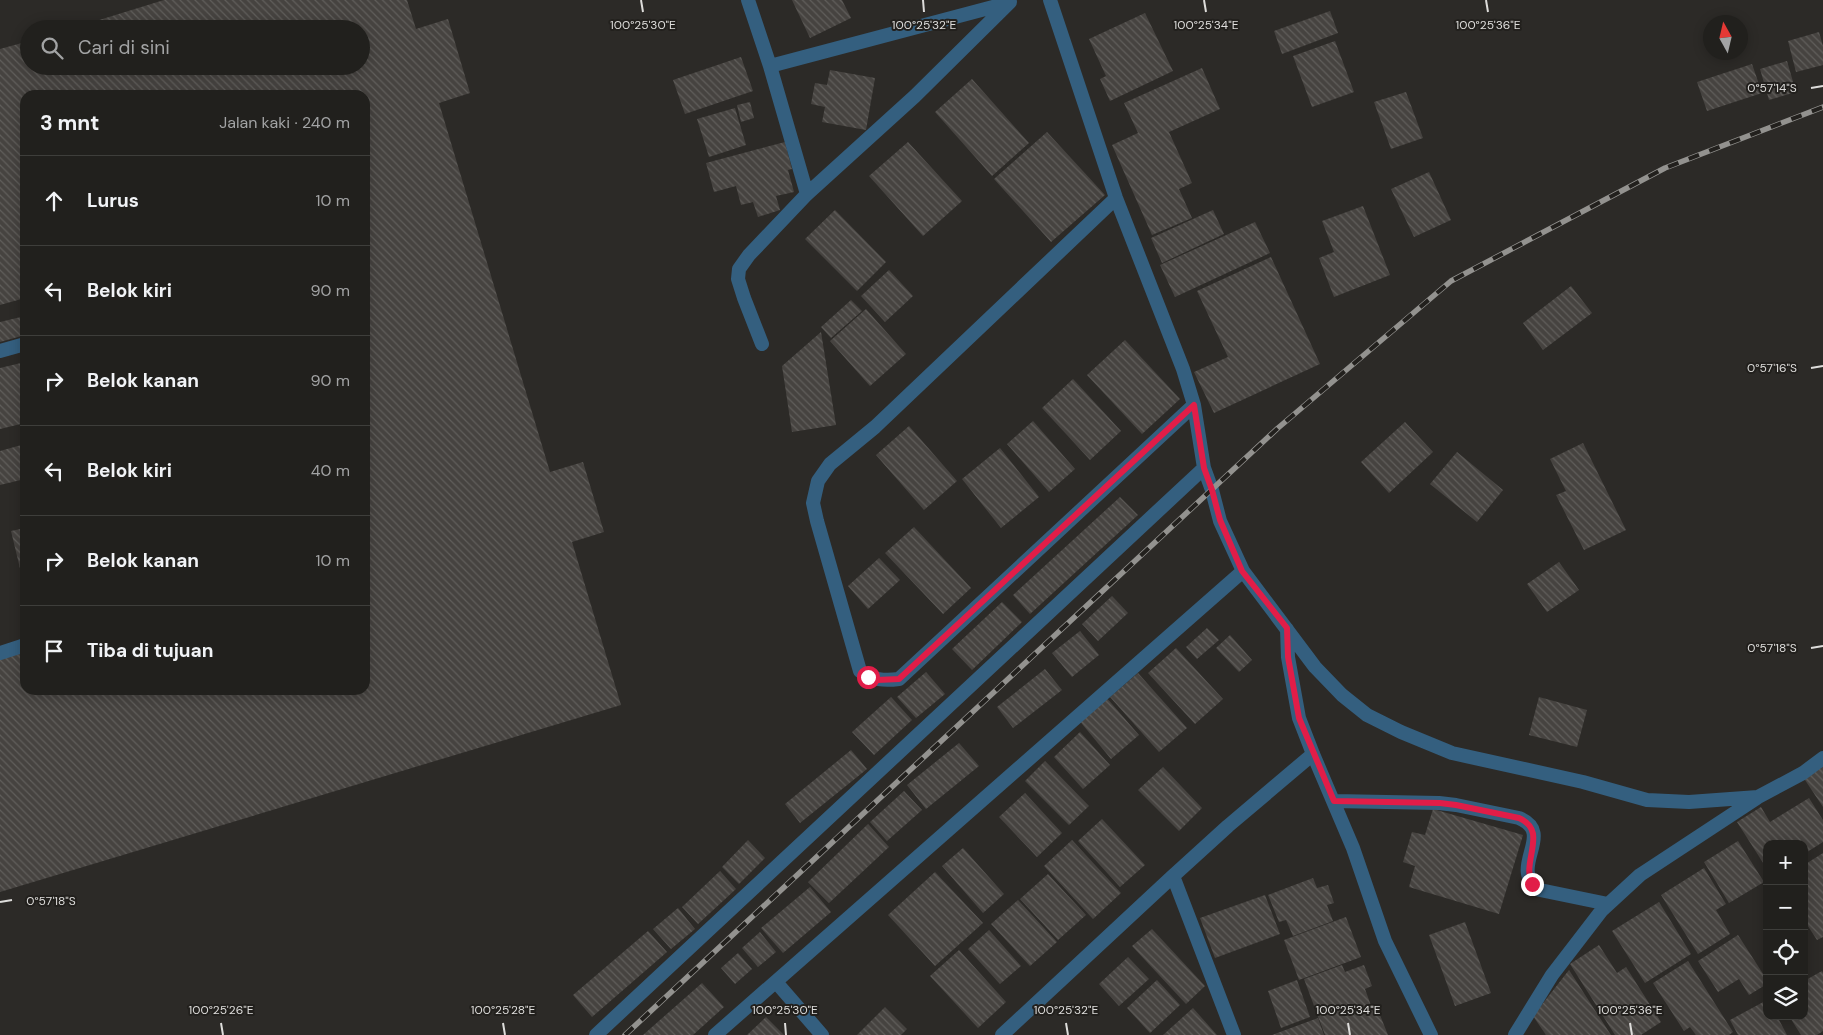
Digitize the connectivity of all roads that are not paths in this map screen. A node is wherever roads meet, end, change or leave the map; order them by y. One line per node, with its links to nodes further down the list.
1 (748, 0): 4 (street)
2 (1050, 0): 6 (street)
3 (1014, 1): 4 (street); 5 (street)
4 (770, 66): 5 (street)
5 (806, 194): 7 (street)
6 (1116, 198): 10 (street); 10 (street)
7 (762, 344)
8 (20, 345): 9 (street)
9 (0, 351)
10 (1194, 405): 11 (street)
11 (1204, 468): 12 (street); 23 (street)
12 (1242, 571): 13 (street); 22 (street)
13 (1287, 628): 16 (street); 18 (street)
14 (20, 647): 15 (street)
15 (0, 653)
16 (1313, 754): 19 (street); 20 (street)
17 (1823, 758): 18 (street)
18 (1758, 797): 21 (street)
19 (1334, 801): 21 (street); 28 (street)
20 (1173, 876): 26 (street); 27 (street)
21 (1608, 904): 29 (street)
22 (776, 982): 24 (street); 25 (street)
23 (596, 1035)
24 (715, 1035)
25 (822, 1035)
26 (1002, 1035)
27 (1234, 1035)
28 (1431, 1035)
29 (1515, 1035)

